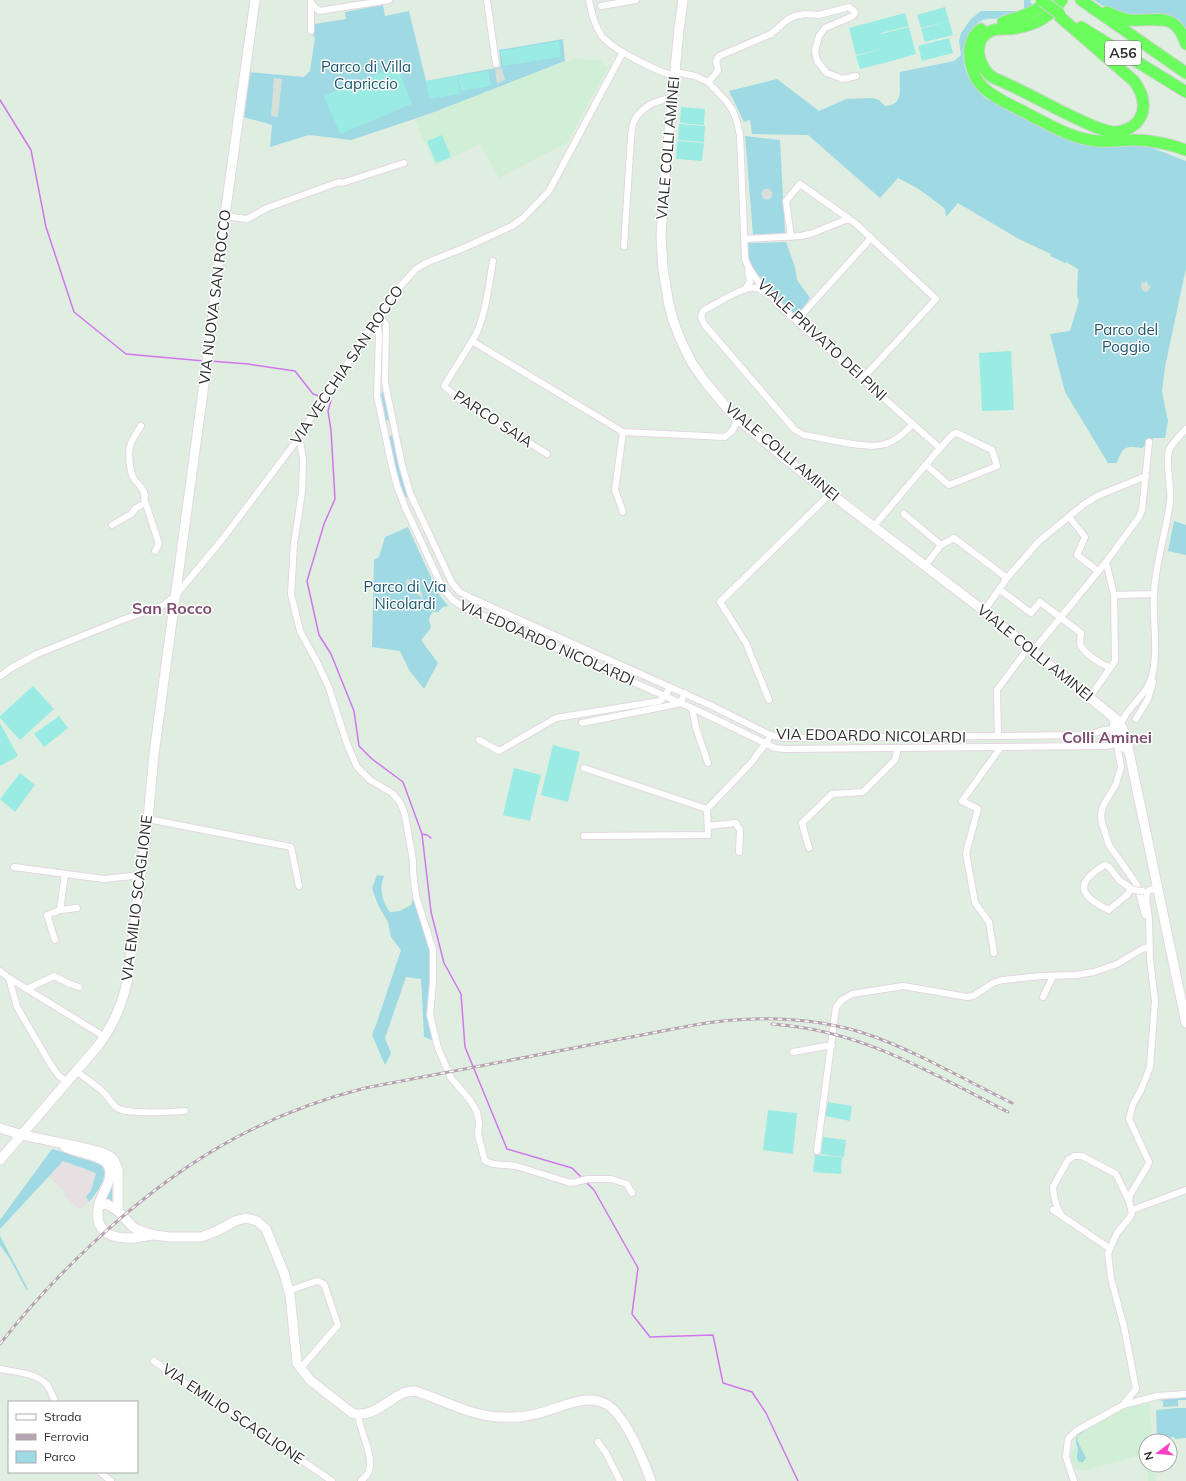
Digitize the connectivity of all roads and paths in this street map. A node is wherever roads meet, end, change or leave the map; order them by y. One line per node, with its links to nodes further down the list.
1 (255, 0): 32 (main road, VIA NUOVA SAN ROCCO)
2 (389, 0): 10 (street)
3 (487, 0): 19 (street)
4 (589, 0): 17 (street, VIALE PRIVATO DEI PINI)
5 (636, 0): 12 (street)
6 (683, 0): 21 (main road, VIALE COLLI AMINEI)
7 (1062, 0): 26 (highway)
8 (1081, 0): 16 (highway); 20 (highway, A56)
9 (312, 1): 10 (street); 14 (street)
10 (376, 1)
11 (1048, 1): 13 (highway, bridge); 27 (highway)
12 (600, 6)
13 (1060, 15): 15 (highway, A56); 26 (highway)
14 (311, 31)
15 (1099, 39): 18 (highway); 24 (highway, A56)
16 (1186, 44)
17 (623, 52): 21 (street, VIALE PRIVATO DEI PINI); 42 (street, VIA VECCHIA SAN ROCCO)
18 (1124, 60)
19 (496, 64)
20 (1186, 73)
21 (674, 74): 23 (street, VIALE PRIVATO DEI PINI); 25 (main road, VIALE COLLI AMINEI)
22 (856, 76): 23 (street)
23 (708, 82): 36 (street, VIALE PRIVATO DEI PINI)
24 (1186, 92)
25 (672, 98): 37 (street); 46 (main road, VIALE COLLI AMINEI)
26 (1056, 110): 28 (highway)
27 (1140, 140): 29 (highway); 30 (highway)
28 (1186, 147)
29 (1186, 150)
30 (1186, 156)
31 (404, 163): 32 (street)
32 (224, 216): 82 (main road, VIA NUOVA SAN ROCCO)
33 (850, 220): 34 (street); 34 (street); 35 (street)
34 (791, 237): 36 (street)
35 (871, 238): 43 (street); 45 (street)
36 (744, 239): 39 (street, VIALE PRIVATO DEI PINI)
37 (624, 246)
38 (493, 262): 44 (street, PARCO SAIA)
39 (746, 264): 40 (street); 41 (street, VIALE PRIVATO DEI PINI)
40 (743, 290): 41 (street); 47 (street)
41 (770, 296): 43 (street, VIALE PRIVATO DEI PINI)
42 (376, 317): 49 (street, VIA EDOARDO NICOLARDI); 51 (street, VIA EDOARDO NICOLARDI); 53 (street, VIA VECCHIA SAN ROCCO)
43 (797, 320): 45 (street, VIALE PRIVATO DEI PINI)
44 (472, 341): 52 (street); 56 (street, PARCO SAIA)
45 (862, 379): 47 (street, VIALE PRIVATO DEI PINI)
46 (738, 420): 52 (street); 61 (main road, VIALE COLLI AMINEI)
47 (913, 424): 55 (street, VIALE PRIVATO DEI PINI)
48 (141, 426): 63 (street)
49 (394, 428): 51 (street); 62 (street, VIA EDOARDO NICOLARDI)
50 (1186, 429): 81 (street)
51 (384, 430): 64 (street, VIA EDOARDO NICOLARDI)
52 (623, 432): 66 (street)
53 (298, 439): 82 (street, VIA VECCHIA SAN ROCCO); 146 (street)
54 (1149, 442): 58 (street)
55 (940, 448): 57 (street); 57 (street)
56 (547, 454)
57 (926, 465): 71 (street)
58 (1146, 476): 59 (street); 60 (street)
59 (1136, 480): 60 (street); 69 (street)
60 (1144, 486): 76 (street)
61 (830, 494): 71 (main road, VIALE COLLI AMINEI); 94 (street)
62 (414, 500): 64 (street); 65 (street, VIA EDOARDO NICOLARDI)
63 (145, 503): 70 (street); 75 (street)
64 (405, 507): 67 (street, VIA EDOARDO NICOLARDI)
65 (418, 509): 67 (street); 72 (street, VIA EDOARDO NICOLARDI)
66 (623, 512)
67 (408, 514): 73 (street, VIA EDOARDO NICOLARDI)
68 (904, 514): 74 (street)
69 (1069, 517): 78 (street); 79 (street)
70 (112, 525)
71 (873, 527): 77 (main road, VIALE COLLI AMINEI)
72 (432, 540): 73 (street); 90 (street, VIA EDOARDO NICOLARDI)
73 (422, 544): 92 (street, VIA EDOARDO NICOLARDI)
74 (941, 545): 77 (street); 79 (street)
75 (155, 550)
76 (1106, 562): 78 (street); 83 (street)
77 (925, 566): 84 (main road, VIALE COLLI AMINEI)
78 (1098, 572): 85 (street)
79 (1007, 578): 80 (street)
80 (1000, 589): 84 (street); 85 (street)
81 (1154, 594): 83 (street); 89 (street)
82 (176, 595): 88 (street, VIA VECCHIA SAN ROCCO); 109 (main road, VIA EMILIO SCAGLIONE)
83 (1114, 596): 87 (street)
84 (984, 611): 86 (main road, VIALE COLLI AMINEI)
85 (1061, 617): 86 (street); 87 (street)
86 (1031, 649): 93 (main road, VIALE COLLI AMINEI); 101 (street)
87 (1110, 667): 93 (street)
88 (0, 676)
89 (1152, 677): 97 (street); 100 (street)
90 (670, 687): 91 (street, VIA EDOARDO NICOLARDI); 92 (street)
91 (684, 693): 95 (street); 99 (street, VIA EDOARDO NICOLARDI)
92 (665, 696): 95 (street, VIA EDOARDO NICOLARDI); 102 (street)
93 (1090, 697): 100 (main road, VIALE COLLI AMINEI)
94 (769, 700)
95 (680, 702): 96 (street, VIA EDOARDO NICOLARDI); 98 (street)
96 (692, 708): 103 (street, VIA EDOARDO NICOLARDI); 106 (street)
97 (1136, 719)
98 (582, 723)
99 (770, 735): 101 (street, VIA EDOARDO NICOLARDI); 103 (street)
100 (1118, 735): 101 (street, VIA EDOARDO NICOLARDI); 104 (street, VIA EDOARDO NICOLARDI); 118 (main road, VIALE COLLI AMINEI); 123 (street)
101 (998, 736)
102 (479, 740)
103 (767, 744): 105 (street, VIA EDOARDO NICOLARDI); 108 (street)
104 (1001, 747): 105 (street, VIA EDOARDO NICOLARDI); 126 (street)
105 (898, 748): 112 (street)
106 (708, 763)
107 (584, 768): 108 (street)
108 (707, 809): 110 (street)
109 (148, 819): 116 (main road, VIA EMILIO SCAGLIONE); 117 (street)
110 (708, 826): 111 (street); 113 (street)
111 (584, 836)
112 (809, 848)
113 (739, 852)
114 (14, 868): 115 (street)
115 (65, 874): 116 (street); 122 (street)
116 (141, 875): 134 (main road, VIA EMILIO SCAGLIONE)
117 (299, 886)
118 (1157, 888): 120 (street); 133 (main road, VIALE COLLI AMINEI)
119 (1132, 890): 119 (street); 120 (street, bridge)
120 (1145, 891): 123 (street)
121 (77, 908): 122 (street)
122 (60, 910): 124 (street)
123 (1149, 920): 125 (street)
124 (55, 940)
125 (1149, 947): 128 (street); 147 (street)
126 (994, 953)
127 (0, 971): 129 (street)
128 (1053, 976): 132 (street); 135 (street)
129 (9, 978): 131 (street); 138 (street)
130 (79, 987): 131 (street)
131 (27, 989): 134 (street)
132 (1043, 997)
133 (1186, 1023)
134 (105, 1037): 137 (main road, VIA EMILIO SCAGLIONE)
135 (832, 1045): 136 (street); 143 (street)
136 (793, 1052)
137 (76, 1071): 138 (main road, VIA EMILIO SCAGLIONE); 139 (street)
138 (67, 1082): 141 (main road, VIA EMILIO SCAGLIONE)
139 (185, 1111)
140 (0, 1128): 141 (main road)
141 (22, 1135): 142 (main road); 144 (main road, VIA EMILIO SCAGLIONE)
142 (61, 1144): 148 (main road); 151 (main road)
143 (817, 1151)
144 (0, 1160)
145 (1184, 1191): 150 (street)
146 (632, 1193)
147 (1130, 1201): 150 (street); 152 (street)
148 (99, 1205): 151 (main road); 153 (main road)
149 (1053, 1210): 152 (street)
150 (1132, 1210): 154 (street)
151 (118, 1211): 153 (main road)
152 (1061, 1215): 154 (street)
153 (154, 1235): 155 (main road)
154 (1109, 1248): 161 (street)
155 (288, 1291): 158 (main road); 158 (street)
156 (154, 1361): 166 (street, VIA EMILIO SCAGLIONE)
157 (0, 1369): 160 (street)
158 (300, 1369): 162 (main road)
159 (1186, 1394): 161 (street)
160 (55, 1401)
161 (1123, 1405): 170 (street)
162 (358, 1415): 167 (street); 169 (main road)
163 (598, 1442): 168 (street)
164 (101, 1473): 165 (street)
165 (111, 1481)
166 (332, 1481)
167 (362, 1481)
168 (620, 1481)
169 (650, 1481)
170 (1074, 1481)

